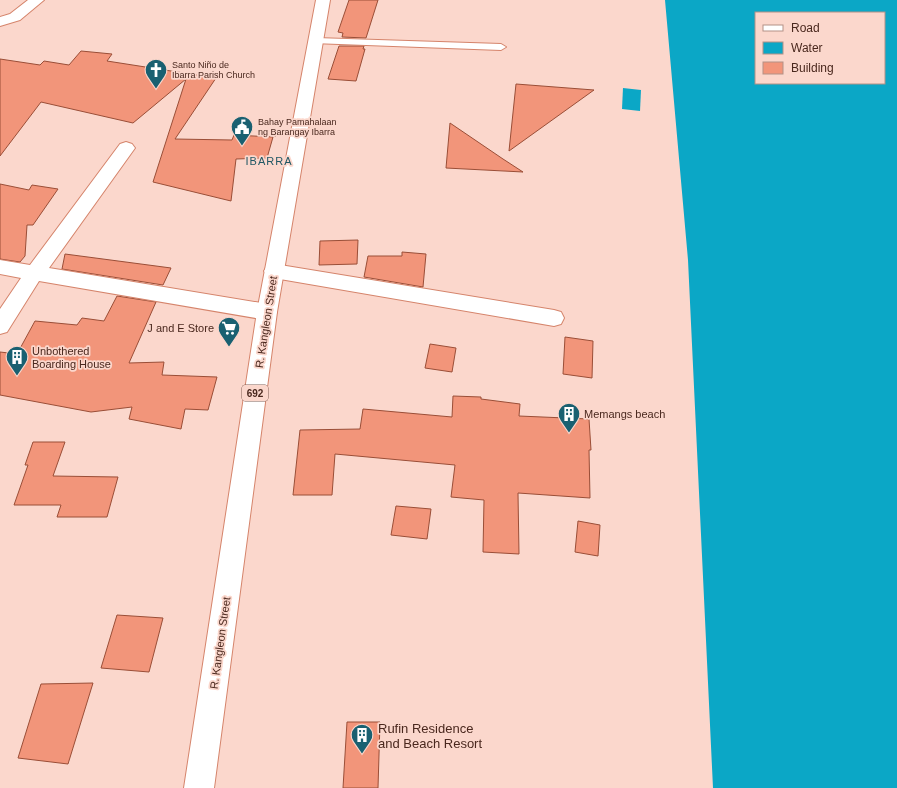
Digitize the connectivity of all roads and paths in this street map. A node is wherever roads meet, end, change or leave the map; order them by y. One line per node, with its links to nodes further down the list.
1 (37, 0): 3 (main road)
2 (321, 0): 4 (main road, R. Kangleon Street / 692)
3 (0, 22)
4 (316, 41): 5 (lane); 10 (main road, R. Kangleon Street / 692)
5 (501, 47)
6 (257, 135): 7 (path)
7 (275, 136)
8 (126, 148): 11 (main road)
9 (0, 267): 11 (main road)
10 (274, 271): 12 (main road, R. Kangleon Street / 692); 13 (main road)
11 (35, 272): 12 (main road); 14 (main road)
12 (267, 312): 15 (main road, R. Kangleon Street / 692)
13 (554, 318)
14 (0, 326)
15 (199, 788)

